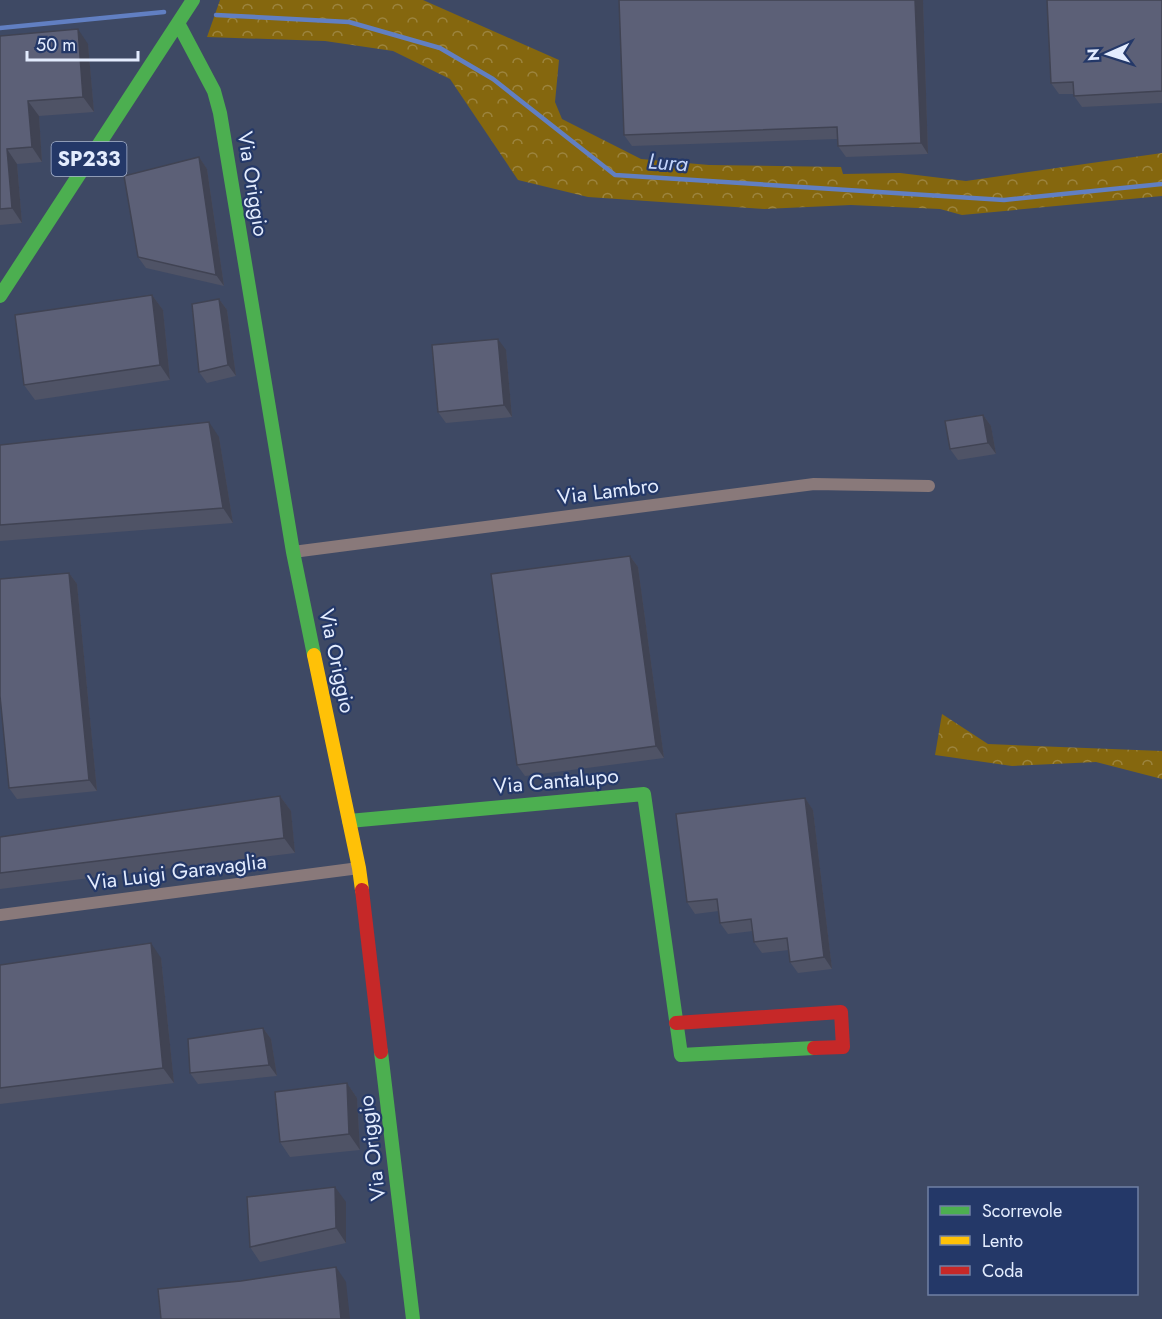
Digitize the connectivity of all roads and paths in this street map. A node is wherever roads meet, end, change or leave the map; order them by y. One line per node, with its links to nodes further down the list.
1 (193, 0): 2 (street, SP233)
2 (178, 23): 3 (street, SP233); 5 (street, Via Origgio)
3 (0, 296)
4 (929, 486): 5 (street, Via Lambro)
5 (293, 552): 6 (street, Via Origgio)
6 (350, 821): 7 (street, Via Origgio); 9 (street, Via Cantalupo)
7 (359, 868): 8 (street, Via Luigi Garavaglia); 10 (street, Via Origgio)
8 (0, 915)
9 (676, 1023): 9 (street, Via Cantalupo)
10 (413, 1319)

